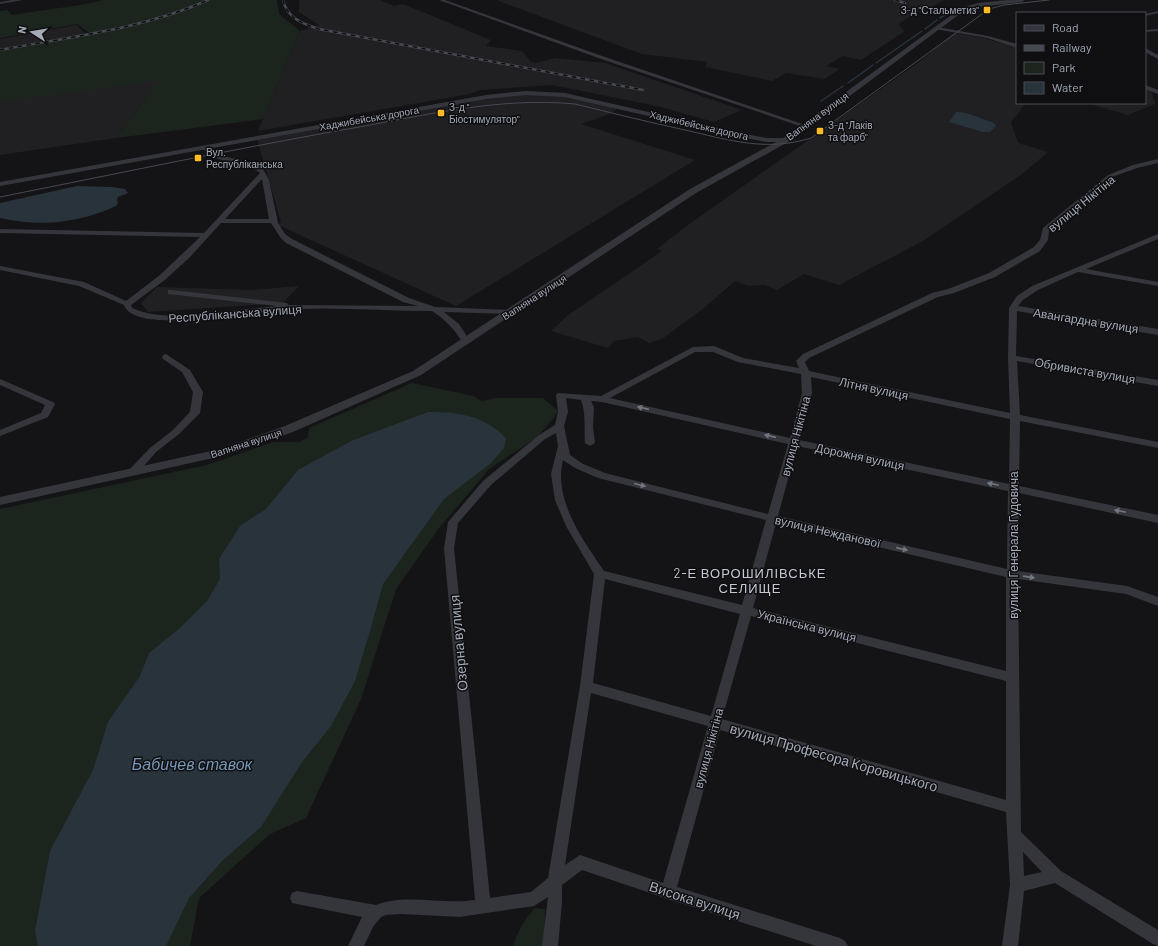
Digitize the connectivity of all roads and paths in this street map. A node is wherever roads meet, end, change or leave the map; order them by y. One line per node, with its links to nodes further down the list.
1 (21, 0): 4 (street)
2 (440, 0): 15 (street)
3 (1022, 0): 7 (street, Вапняна вулиця)
4 (0, 3)
5 (1158, 12): 6 (street)
6 (1146, 14)
7 (937, 28): 10 (street); 15 (street, Вапняна вулиця)
8 (1158, 30): 9 (street)
9 (1146, 31)
10 (1016, 46)
11 (1146, 51): 12 (street)
12 (1158, 57)
13 (1146, 87): 14 (street)
14 (1158, 92)
15 (805, 126): 16 (street, Вапняна вулиця)
16 (785, 140): 17 (street, Хаджибейська дорога); 34 (street, Вапняна вулиця)
17 (205, 148): 19 (street); 20 (street, Хаджибейська дорога)
18 (1158, 161): 39 (street, вулиця Нікітіна)
19 (263, 174): 21 (street); 22 (street)
20 (0, 184)
21 (220, 221): 22 (street); 24 (street)
22 (273, 221): 33 (street)
23 (0, 231): 24 (street)
24 (206, 235): 30 (street)
25 (1158, 236): 27 (street)
26 (0, 268): 30 (street, Республіканська вулиця)
27 (1078, 270): 28 (street); 32 (street)
28 (1158, 284)
29 (171, 292): 31 (street)
30 (127, 304): 31 (street, Республіканська вулиця)
31 (295, 307): 33 (street, Республіканська вулиця)
32 (1013, 308): 35 (street, Авангардна вулиця); 38 (street, вулиця Генерала Гудовича)
33 (434, 309): 34 (street); 36 (street)
34 (511, 312): 36 (street, Вапняна вулиця)
35 (1158, 332)
36 (466, 341): 52 (street, Вапняна вулиця)
37 (166, 357): 52 (street)
38 (1012, 358): 41 (street, Обривиста вулиця); 45 (street, вулиця Генерала Гудовича)
39 (805, 372): 44 (street, Літня вулиця); 45 (street, Літня вулиця); 48 (street, вулиця Нікітіна)
40 (0, 382): 47 (street)
41 (1158, 383)
42 (561, 395): 43 (street, Дорожня вулиця); 46 (street, вулиця Нежданової)
43 (585, 398): 44 (street, Дорожня вулиця); 49 (street)
44 (602, 399): 48 (street, Дорожня вулиця, one-way to 44)
45 (1015, 417): 50 (street, Літня вулиця); 53 (street, вулиця Генерала Гудовича)
46 (559, 426): 51 (street, вулиця Нежданової); 71 (street, Озерна вулиця)
47 (0, 433)
48 (795, 442): 53 (street, Дорожня вулиця, one-way to 48); 55 (street, вулиця Нікітіна)
49 (590, 443)
50 (1158, 445)
51 (562, 447): 55 (street, вулиця Нежданової, one-way to 55); 57 (street)
52 (132, 473): 54 (street, Вапняна вулиця)
53 (1014, 488): 56 (street, Дорожня вулиця, one-way to 53); 58 (street, вулиця Генерала Гудовича)
54 (0, 501)
55 (772, 518): 58 (street, вулиця Нежданової, one-way to 58); 60 (street, вулиця Нікітіна)
56 (1158, 519)
57 (600, 574): 60 (street, Українська вулиця); 62 (street)
58 (1012, 574): 59 (street, вулиця Нежданової, one-way to 59); 61 (street, вулиця Генерала Гудовича)
59 (1158, 602)
60 (747, 610): 61 (street, Українська вулиця); 63 (street, вулиця Нікітіна)
61 (1014, 678): 64 (street, вулиця Генерала Гудовича)
62 (586, 686): 63 (street, вулиця Професора Коровицького); 67 (street)
63 (714, 723): 64 (street, вулиця Професора Коровицького); 69 (street, вулиця Нікітіна)
64 (1013, 808): 65 (street, вулиця Генерала Гудовича)
65 (1014, 835): 66 (street); 68 (street, вулиця Генерала Гудовича)
66 (1056, 876): 68 (street); 73 (street)
67 (555, 881): 69 (street, Висока вулиця); 71 (street); 75 (street)
68 (1018, 885): 77 (street, вулиця Генерала Гудовича)
69 (668, 892): 76 (street, Висока вулиця)
70 (297, 898): 72 (street)
71 (483, 907): 72 (street)
72 (376, 912): 74 (street)
73 (1158, 939)
74 (356, 946)
75 (550, 946)
76 (840, 946)
77 (1010, 946)

